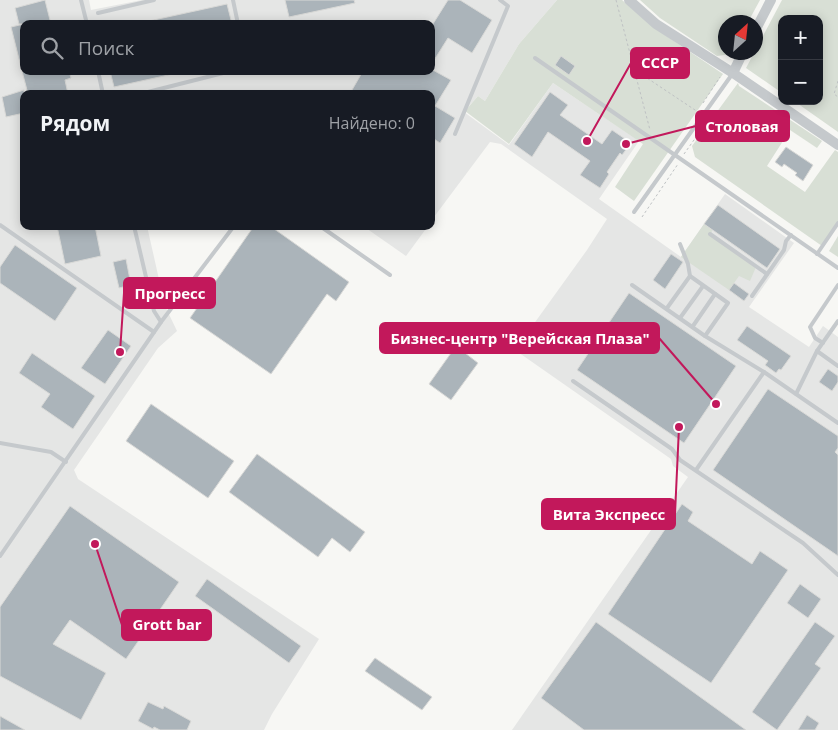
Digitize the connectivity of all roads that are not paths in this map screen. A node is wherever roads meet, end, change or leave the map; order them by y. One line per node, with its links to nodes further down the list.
1 (81, 0): 9 (lane)
2 (154, 0): 7 (lane)
3 (233, 0): 10 (lane)
4 (500, 0): 18 (lane)
5 (629, 0): 13 (street)
6 (771, 0): 8 (street)
7 (98, 12)
8 (763, 15)
9 (86, 20)
10 (237, 20)
11 (535, 58): 20 (lane)
12 (737, 60): 13 (street)
13 (729, 71): 19 (street); 20 (lane)
14 (99, 75): 16 (lane)
15 (215, 75): 17 (lane)
16 (102, 90)
17 (156, 90)
18 (455, 134)
19 (838, 145)
20 (675, 154): 21 (lane); 28 (lane)
21 (634, 212)
22 (838, 223): 30 (lane)
23 (0, 225): 45 (lane)
24 (135, 230): 43 (lane)
25 (231, 230): 43 (lane)
26 (326, 230): 33 (lane)
27 (710, 234): 32 (lane)
28 (791, 235): 30 (lane); 32 (lane)
29 (680, 244): 34 (lane)
30 (818, 254): 31 (lane)
31 (838, 268)
32 (767, 274): 39 (lane)
33 (390, 275)
34 (690, 276): 37 (lane); 40 (lane)
35 (632, 285): 40 (lane)
36 (838, 285): 47 (lane)
37 (703, 286): 38 (lane); 41 (lane)
38 (715, 294): 44 (lane); 46 (lane)
39 (752, 296)
40 (667, 308): 41 (lane)
41 (680, 318): 44 (lane)
42 (838, 321): 47 (lane)
43 (161, 322): 45 (lane)
44 (693, 326): 46 (lane)
45 (154, 332): 55 (lane)
46 (705, 336): 50 (lane)
47 (823, 343): 48 (lane)
48 (817, 351): 49 (lane); 52 (lane)
49 (838, 366)
50 (764, 372): 52 (lane); 56 (lane)
51 (573, 381): 56 (lane)
52 (796, 394): 53 (lane)
53 (838, 423)
54 (0, 443): 55 (lane)
55 (66, 462): 57 (lane)
56 (696, 470): 58 (lane)
57 (0, 556)
58 (838, 575)

